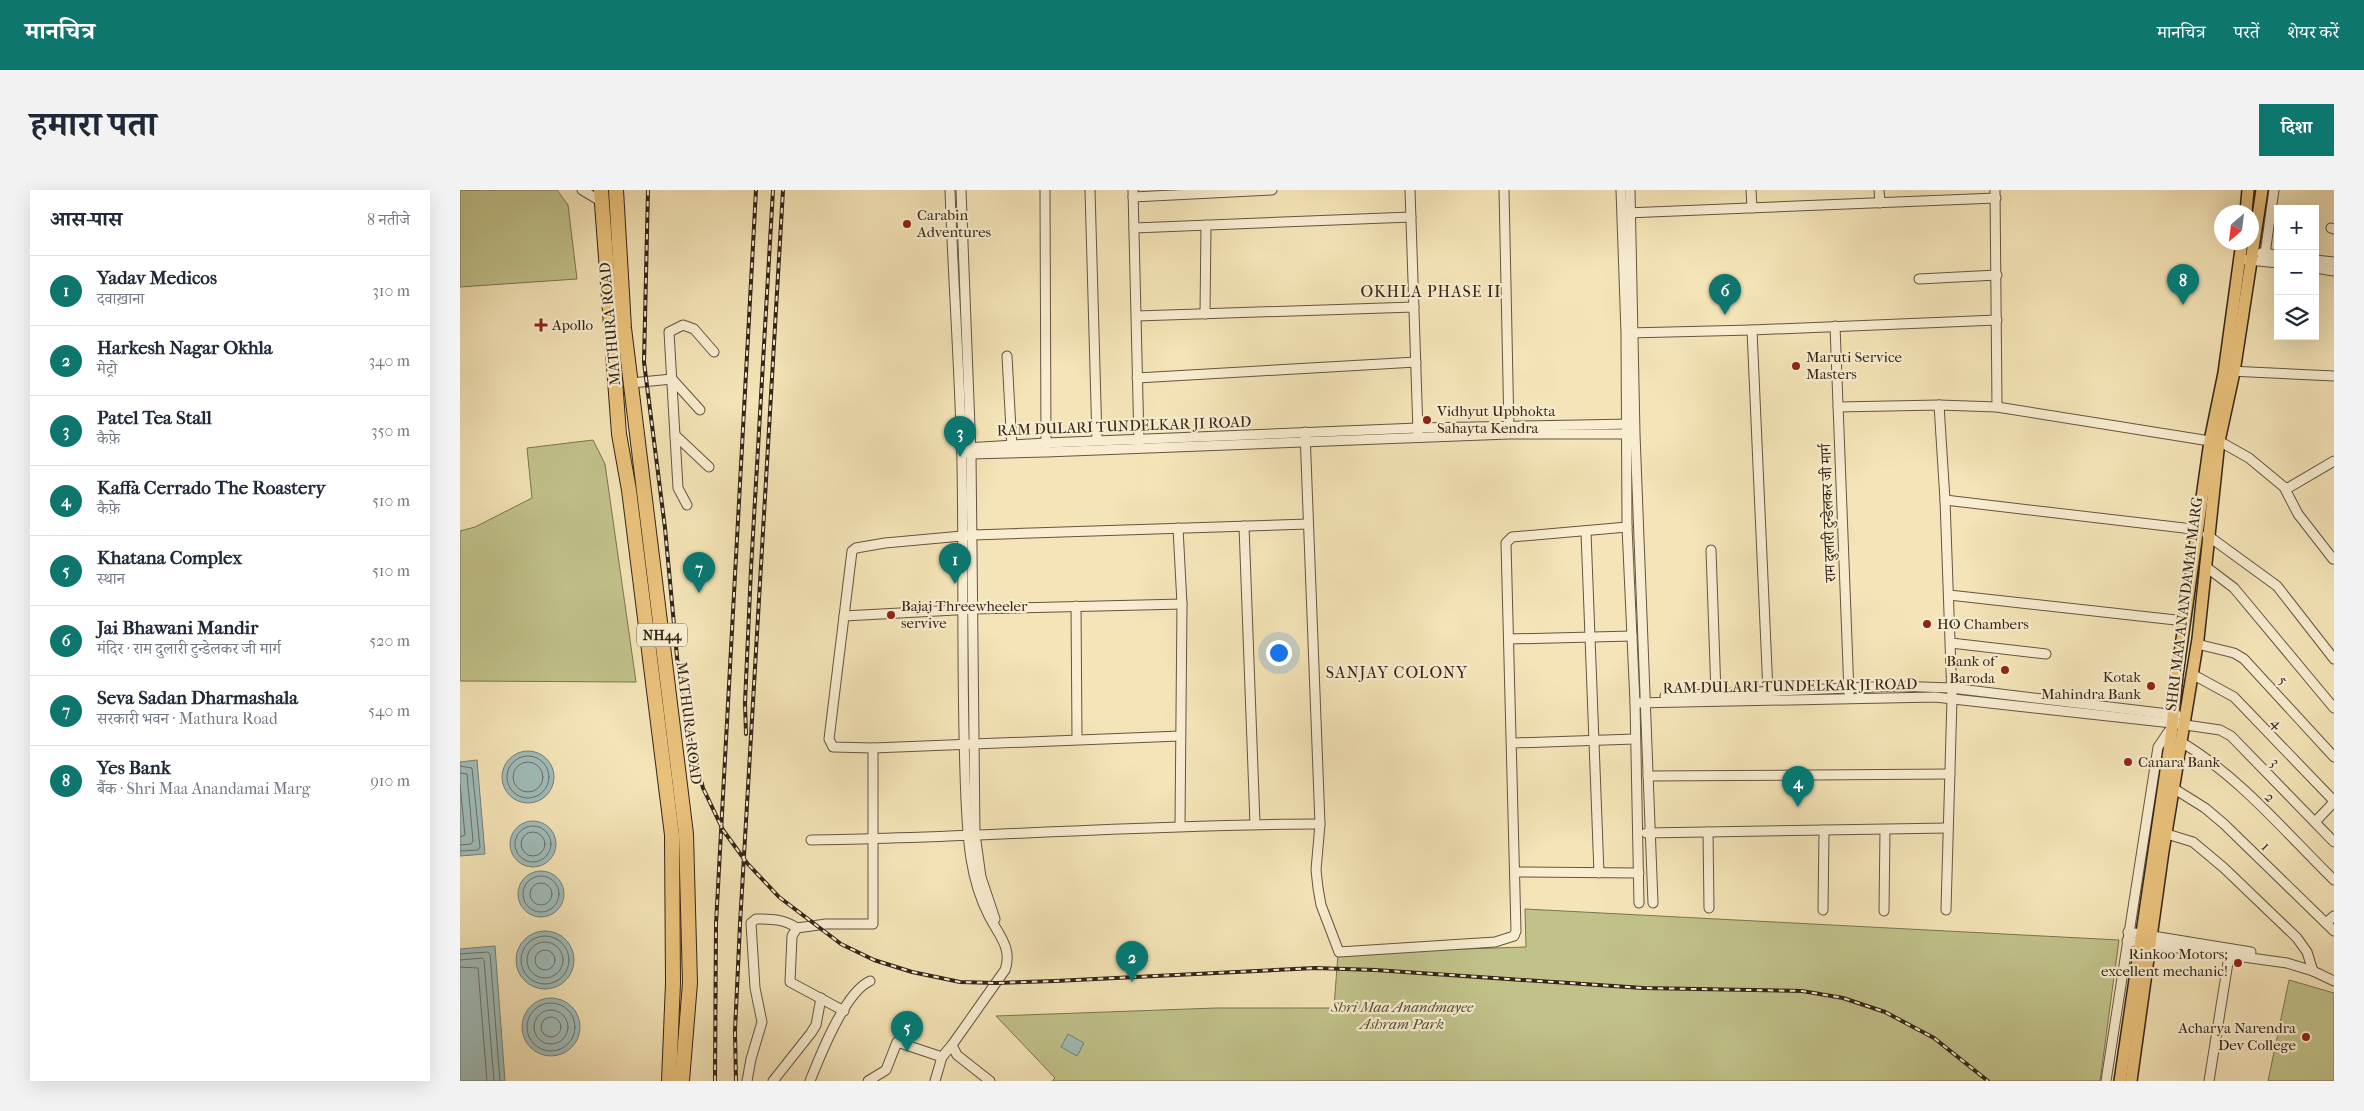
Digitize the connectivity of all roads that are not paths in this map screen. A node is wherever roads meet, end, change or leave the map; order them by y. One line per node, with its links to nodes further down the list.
1 (582, 190): 19 (street)
2 (616, 190): 52 (highway, MATHURA ROAD / NH44)
3 (950, 190): 69 (street)
4 (961, 190): 70 (street)
5 (1045, 190): 67 (street)
6 (1090, 190): 64 (street)
7 (1272, 190): 17 (street)
8 (1410, 190): 24 (street)
9 (1504, 190): 59 (street)
10 (1621, 190): 23 (street)
11 (1630, 190): 23 (street)
12 (1751, 190): 22 (street)
13 (1879, 190): 20 (street)
14 (2248, 190): 21 (main road)
15 (2262, 190): 28 (main road, SHRI MAA ANANDAMAI MARG)
16 (2274, 190): 30 (street)
17 (1133, 193): 26 (street)
18 (1996, 194): 20 (street); 36 (street)
19 (601, 196): 170 (highway, MATHURA ROAD / NH44)
20 (1880, 203): 22 (street)
21 (2247, 205)
22 (1752, 208): 23 (street)
23 (1626, 213): 44 (street)
24 (1411, 217): 25 (street); 38 (street)
25 (1206, 225): 26 (street); 39 (street)
26 (1134, 228): 40 (street)
27 (2240, 250): 28 (street); 48 (main road, SHRI MAA ANANDAMAI MARG)
28 (2253, 256): 30 (street); 48 (main road, SHRI MAA ANANDAMAI MARG)
29 (2274, 256): 30 (street)
30 (2265, 257): 32 (street)
31 (2319, 260): 33 (street)
32 (2274, 261)
33 (2334, 262)
34 (2319, 269): 35 (street)
35 (2334, 271)
36 (1997, 275): 37 (street); 41 (street)
37 (1919, 279)
38 (1414, 307): 39 (street); 47 (street)
39 (1205, 314): 40 (street)
40 (1137, 316): 50 (street)
41 (1997, 320): 42 (street); 55 (street)
42 (1835, 326): 43 (street); 54 (street, राम दुलारी टुन्डेलकर जी मार्ग)
43 (1752, 330): 44 (street); 104 (street)
44 (1629, 333): 57 (street)
45 (714, 352): 51 (street)
46 (1007, 356): 68 (street)
47 (1416, 362): 50 (street); 58 (street)
48 (2229, 371): 49 (street); 65 (main road, SHRI MAA ANANDAMAI MARG)
49 (2334, 376)
50 (1137, 378): 66 (street)
51 (672, 379): 52 (street); 56 (street); 61 (street)
52 (631, 382): 171 (highway, MATHURA ROAD / NH44)
53 (1939, 405): 54 (street); 55 (street); 74 (street)
54 (1838, 407): 102 (street, राम दुलारी टुन्डेलकर जी मार्ग)
55 (1998, 407): 65 (street)
56 (700, 410)
57 (1631, 424): 59 (street, RAM DULARI TUNDELKAR JI ROAD); 60 (street)
58 (1418, 428): 59 (street, RAM DULARI TUNDELKAR JI ROAD); 62 (street, RAM DULARI TUNDELKAR JI ROAD); 63 (street)
59 (1509, 430): 60 (street, RAM DULARI TUNDELKAR JI ROAD); 63 (street, RAM DULARI TUNDELKAR JI ROAD)
60 (1631, 434): 78 (street); 108 (street, RAM DULARI TUNDELKAR JI ROAD)
61 (675, 435): 72 (street); 75 (street)
62 (1305, 437): 63 (street, RAM DULARI TUNDELKAR JI ROAD); 66 (street, RAM DULARI TUNDELKAR JI ROAD); 76 (street)
63 (1419, 438)
64 (1097, 440): 66 (street, RAM DULARI TUNDELKAR JI ROAD); 67 (street, RAM DULARI TUNDELKAR JI ROAD)
65 (2215, 441): 73 (street); 81 (main road, SHRI MAA ANANDAMAI MARG)
66 (1139, 443): 67 (street, RAM DULARI TUNDELKAR JI ROAD)
67 (1046, 447): 68 (street, RAM DULARI TUNDELKAR JI ROAD)
68 (1012, 448): 70 (street, RAM DULARI TUNDELKAR JI ROAD)
69 (961, 450): 70 (street, RAM DULARI TUNDELKAR JI ROAD); 83 (street)
70 (971, 450): 82 (street)
71 (2334, 461): 73 (street)
72 (709, 467)
73 (2284, 487): 85 (street)
74 (1945, 500): 81 (street); 87 (street)
75 (686, 505)
76 (1308, 524): 77 (street); 128 (street)
77 (1244, 526): 79 (street); 127 (street)
78 (1626, 527): 80 (street); 94 (street)
79 (1178, 528): 82 (street); 88 (street)
80 (1586, 532): 95 (street); 96 (street)
81 (2202, 533): 86 (main road, SHRI MAA ANANDAMAI MARG); 93 (main road, SHRI MAA ANANDAMAI MARG); 100 (street)
82 (973, 535): 83 (street); 91 (street)
83 (963, 536): 90 (street); 92 (street)
84 (1711, 550): 105 (street)
85 (2332, 559)
86 (2205, 566): 98 (main road, SHRI MAA ANANDAMAI MARG); 109 (street)
87 (1949, 595): 93 (street); 97 (street)
88 (1182, 604): 89 (street); 112 (street)
89 (1076, 606): 91 (street); 113 (street)
90 (964, 609): 91 (street); 92 (street); 117 (street)
91 (974, 609): 118 (street)
92 (844, 616): 120 (street)
93 (2184, 621): 111 (main road, SHRI MAA ANANDAMAI MARG)
94 (1632, 636): 95 (street); 108 (street)
95 (1590, 637): 96 (street); 115 (street)
96 (1509, 639): 119 (street)
97 (1951, 643): 99 (street); 103 (street)
98 (2197, 644): 101 (main road, SHRI MAA ANANDAMAI MARG); 121 (street, 5)
99 (2046, 654)
100 (2334, 659)
101 (2192, 674): 110 (main road, SHRI MAA ANANDAMAI MARG); 125 (street, 4)
102 (1848, 688): 103 (street, RAM DULARI TUNDELKAR JI ROAD); 104 (street, RAM DULARI TUNDELKAR JI ROAD); 107 (street, राम दुलारी टुन्डेलकर जी मार्ग)
103 (1951, 688): 106 (street); 111 (street, RAM DULARI TUNDELKAR JI ROAD)
104 (1768, 692): 105 (street, RAM DULARI TUNDELKAR JI ROAD)
105 (1716, 694): 108 (street, RAM DULARI TUNDELKAR JI ROAD)
106 (1952, 698): 107 (street, RAM DULARI TUNDELKAR JI ROAD); 111 (street, RAM DULARI TUNDELKAR JI ROAD); 122 (street)
107 (1849, 699): 108 (street, RAM DULARI TUNDELKAR JI ROAD)
108 (1639, 700): 114 (street); 123 (street)
109 (2334, 708)
110 (2185, 720): 111 (street, 3); 116 (main road, SHRI MAA ANANDAMAI MARG); 126 (street, 3)
111 (2172, 722): 138 (street); 141 (main road, SHRI MAA ANANDAMAI MARG)
112 (1180, 736): 113 (street); 129 (street)
113 (1077, 738): 118 (street)
114 (1635, 739): 115 (street); 134 (street)
115 (1594, 741): 119 (street); 144 (street)
116 (2181, 742): 124 (main road, SHRI MAA ANANDAMAI MARG); 146 (street, 2)
117 (964, 743): 118 (street); 120 (street); 137 (street)
118 (975, 743): 137 (street)
119 (1513, 743): 143 (street)
120 (873, 748): 139 (street)
121 (2334, 757)
122 (1950, 774): 123 (street); 130 (street)
123 (1648, 776): 135 (street)
124 (2173, 788): 136 (main road, SHRI MAA ANANDAMAI MARG); 154 (street, 1)
125 (2334, 802): 126 (street)
126 (2315, 822): 142 (street, 3)
127 (1255, 824): 128 (street); 129 (street)
128 (1320, 824): 143 (street)
129 (1180, 826): 137 (street)
130 (1948, 828): 132 (street); 151 (street)
131 (1824, 830): 132 (street); 133 (street); 150 (street)
132 (1885, 830): 152 (street)
133 (1708, 832): 135 (street); 149 (street)
134 (1638, 833): 135 (street); 145 (street)
135 (1650, 833): 148 (street)
136 (2166, 834): 158 (main road, SHRI MAA ANANDAMAI MARG); 160 (street)
137 (972, 835): 139 (street); 168 (street)
138 (2143, 837): 141 (street); 157 (street)
139 (873, 839): 140 (street); 155 (street)
140 (811, 840)
141 (2155, 840): 158 (main road, SHRI MAA ANANDAMAI MARG)
142 (2334, 842)
143 (1515, 872): 144 (street)
144 (1599, 873): 145 (street)
145 (1639, 873): 147 (street)
146 (2334, 880)
147 (1639, 903)
148 (1653, 903)
149 (1709, 908)
150 (1823, 910)
151 (1946, 910)
152 (1884, 911)
153 (2334, 916): 154 (street)
154 (2326, 923): 156 (street, 1)
155 (797, 928): 164 (street); 172 (street)
156 (2334, 931)
157 (2127, 937): 158 (street); 166 (street)
158 (2146, 939): 159 (street); 167 (main road, SHRI MAA ANANDAMAI MARG); 180 (main road, SHRI MAA ANANDAMAI MARG)
159 (2230, 952): 160 (street); 181 (street)
160 (2313, 968): 161 (street); 163 (street)
161 (2334, 976)
162 (870, 981): 165 (street)
163 (2334, 981)
164 (821, 998): 165 (street); 173 (street)
165 (844, 1011): 174 (street)
166 (2114, 1025): 167 (street); 178 (street)
167 (2126, 1027): 179 (main road, SHRI MAA ANANDAMAI MARG)
168 (952, 1045): 169 (street); 177 (street)
169 (942, 1057): 175 (street); 176 (street)
170 (669, 1081)
171 (682, 1081)
172 (748, 1081)
173 (773, 1081)
174 (810, 1081)
175 (868, 1081)
176 (935, 1081)
177 (990, 1081)
178 (2106, 1081)
179 (2120, 1081)
180 (2130, 1081)
181 (2209, 1081)

